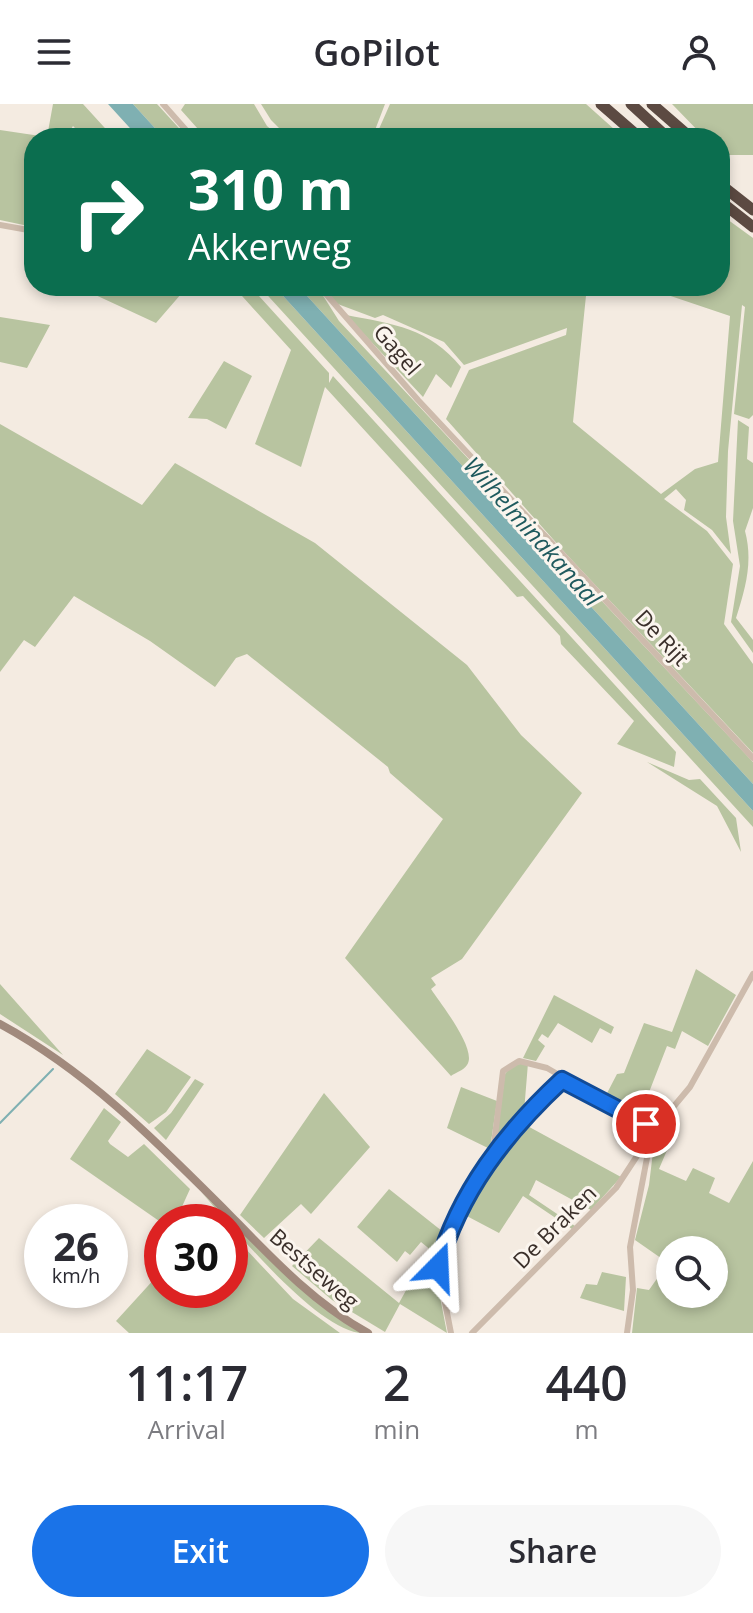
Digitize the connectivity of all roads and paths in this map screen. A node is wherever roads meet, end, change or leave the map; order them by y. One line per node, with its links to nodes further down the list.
1 (163, 104): 5 (street)
2 (601, 104): 6 (highway)
3 (631, 104): 7 (highway)
4 (655, 104): 8 (highway)
5 (184, 128)
6 (629, 128)
7 (657, 128)
8 (681, 128)
9 (730, 192): 11 (highway)
10 (730, 209): 13 (highway)
11 (753, 210)
12 (0, 225): 14 (street)
13 (753, 227)
14 (24, 229)
15 (328, 296): 16 (street, Gagel)
16 (418, 400): 17 (street, De Rijt)
17 (753, 758)
18 (753, 974): 21 (street, De Braken)
19 (0, 1024): 23 (main road, Bestseweg)
20 (562, 1080): 21 (street); 22 (street); 22 (street)
21 (653, 1132): 25 (street, De Braken); 26 (street)
22 (493, 1152): 24 (street)
23 (368, 1333)
24 (451, 1333)
25 (472, 1333)
26 (627, 1333)

